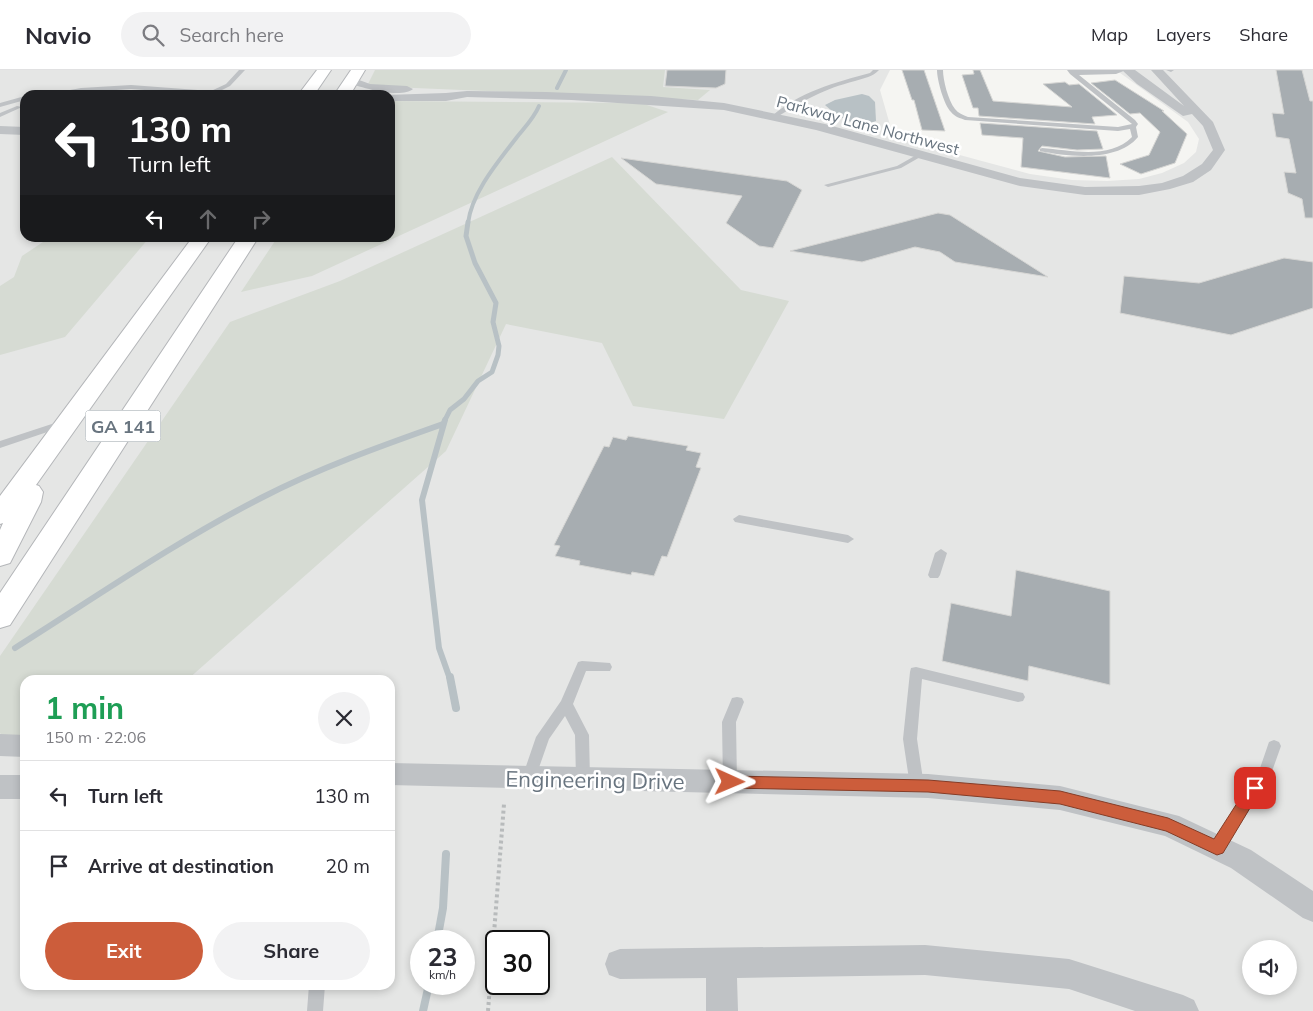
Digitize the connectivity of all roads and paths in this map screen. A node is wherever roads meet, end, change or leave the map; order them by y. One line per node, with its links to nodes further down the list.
1 (242, 70): 13 (lane)
2 (324, 70): 14 (highway)
3 (876, 70): 21 (lane)
4 (940, 70): 23 (lane)
5 (1123, 70): 9 (lane)
6 (1128, 70): 22 (street)
7 (1158, 70): 22 (street, Parkway Lane Northwest)
8 (1071, 71): 9 (lane); 23 (lane)
9 (1093, 71)
10 (355, 75): 15 (highway); 16 (street, Parkway Lane Northwest)
11 (81, 90): 12 (lane)
12 (172, 90)
13 (218, 90)
14 (310, 90)
15 (345, 90)
16 (467, 94): 17 (street, Parkway Lane Northwest); 21 (street, Parkway Lane Northwest)
17 (395, 97)
18 (20, 99): 19 (lane)
19 (2, 103): 20 (lane)
20 (0, 115)
21 (775, 116): 27 (street, Parkway Lane Northwest)
22 (1209, 125): 27 (street, Parkway Lane Northwest)
23 (1133, 127): 26 (lane)
24 (0, 130): 25 (street)
25 (20, 131)
26 (1042, 150)
27 (920, 155): 28 (lane)
28 (828, 185)
29 (198, 242): 31 (highway, GA 141)
30 (245, 242): 40 (highway, GA 141)
31 (68, 421): 32 (lane); 33 (highway, GA 141)
32 (0, 445)
33 (32, 474): 34 (highway, GA 141); 38 (highway)
34 (0, 515)
35 (739, 519): 36 (lane)
36 (848, 539)
37 (941, 553): 39 (lane)
38 (0, 556)
39 (934, 575)
40 (0, 617)
41 (606, 667): 44 (lane)
42 (1018, 697): 52 (lane)
43 (737, 702): 51 (lane)
44 (566, 704): 49 (lane); 50 (lane)
45 (0, 745): 46 (street)
46 (20, 746)
47 (1274, 746): 56 (lane)
48 (395, 774): 49 (street, Engineering Drive)
49 (529, 778): 50 (street, Engineering Drive)
50 (584, 779): 51 (street, Engineering Drive)
51 (730, 782): 52 (street, Engineering Drive)
52 (917, 786): 56 (street, Engineering Drive)
53 (0, 787): 54 (street)
54 (20, 787)
55 (504, 804): 62 (path)
56 (1217, 848): 57 (street, Engineering Drive)
57 (1313, 908)
58 (721, 963): 59 (street); 63 (street); 64 (street)
59 (620, 964)
60 (317, 990): 61 (lane)
61 (316, 1011)
62 (488, 1011)
63 (722, 1011)
64 (1183, 1011)

